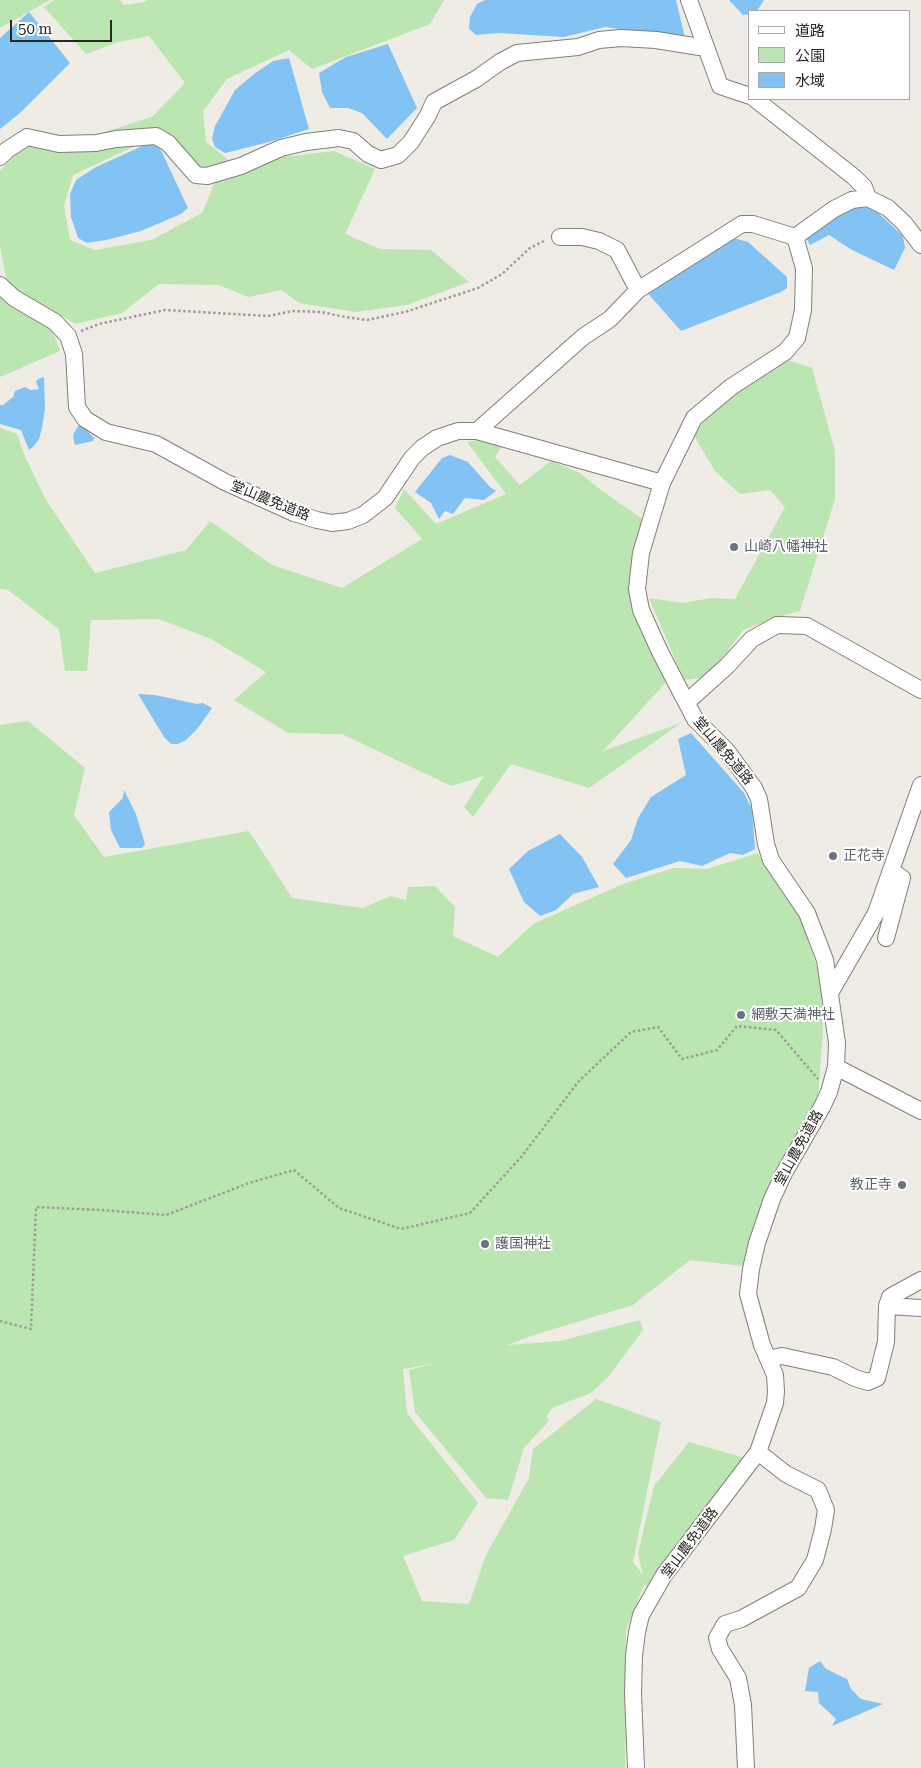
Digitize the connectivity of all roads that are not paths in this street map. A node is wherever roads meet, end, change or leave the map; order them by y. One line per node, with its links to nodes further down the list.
1 (689, 0): 2 (street)
2 (706, 48): 3 (street); 5 (street)
3 (748, 95)
4 (756, 100): 6 (street)
5 (0, 157)
6 (868, 198): 8 (street); 9 (street)
7 (560, 237): 11 (street)
8 (795, 237): 11 (street); 13 (street)
9 (921, 245)
10 (0, 286): 12 (street, 堂山農免道路)
11 (638, 290): 12 (street)
12 (477, 431): 13 (street, 堂山農免道路)
13 (662, 483): 15 (street, 堂山農免道路)
14 (921, 690): 15 (street)
15 (687, 702): 19 (street, 堂山農免道路)
16 (921, 785): 17 (street)
17 (892, 872): 18 (street); 19 (street)
18 (886, 938)
19 (830, 993): 20 (street, 堂山農免道路)
20 (836, 1067): 21 (street); 25 (street, 堂山農免道路)
21 (921, 1111)
22 (921, 1280): 23 (street)
23 (887, 1306): 24 (street); 25 (street)
24 (921, 1308)
25 (768, 1359): 26 (street, 堂山農免道路)
26 (758, 1452): 27 (street, 堂山農免道路); 28 (street)
27 (636, 1768)
28 (746, 1768)

